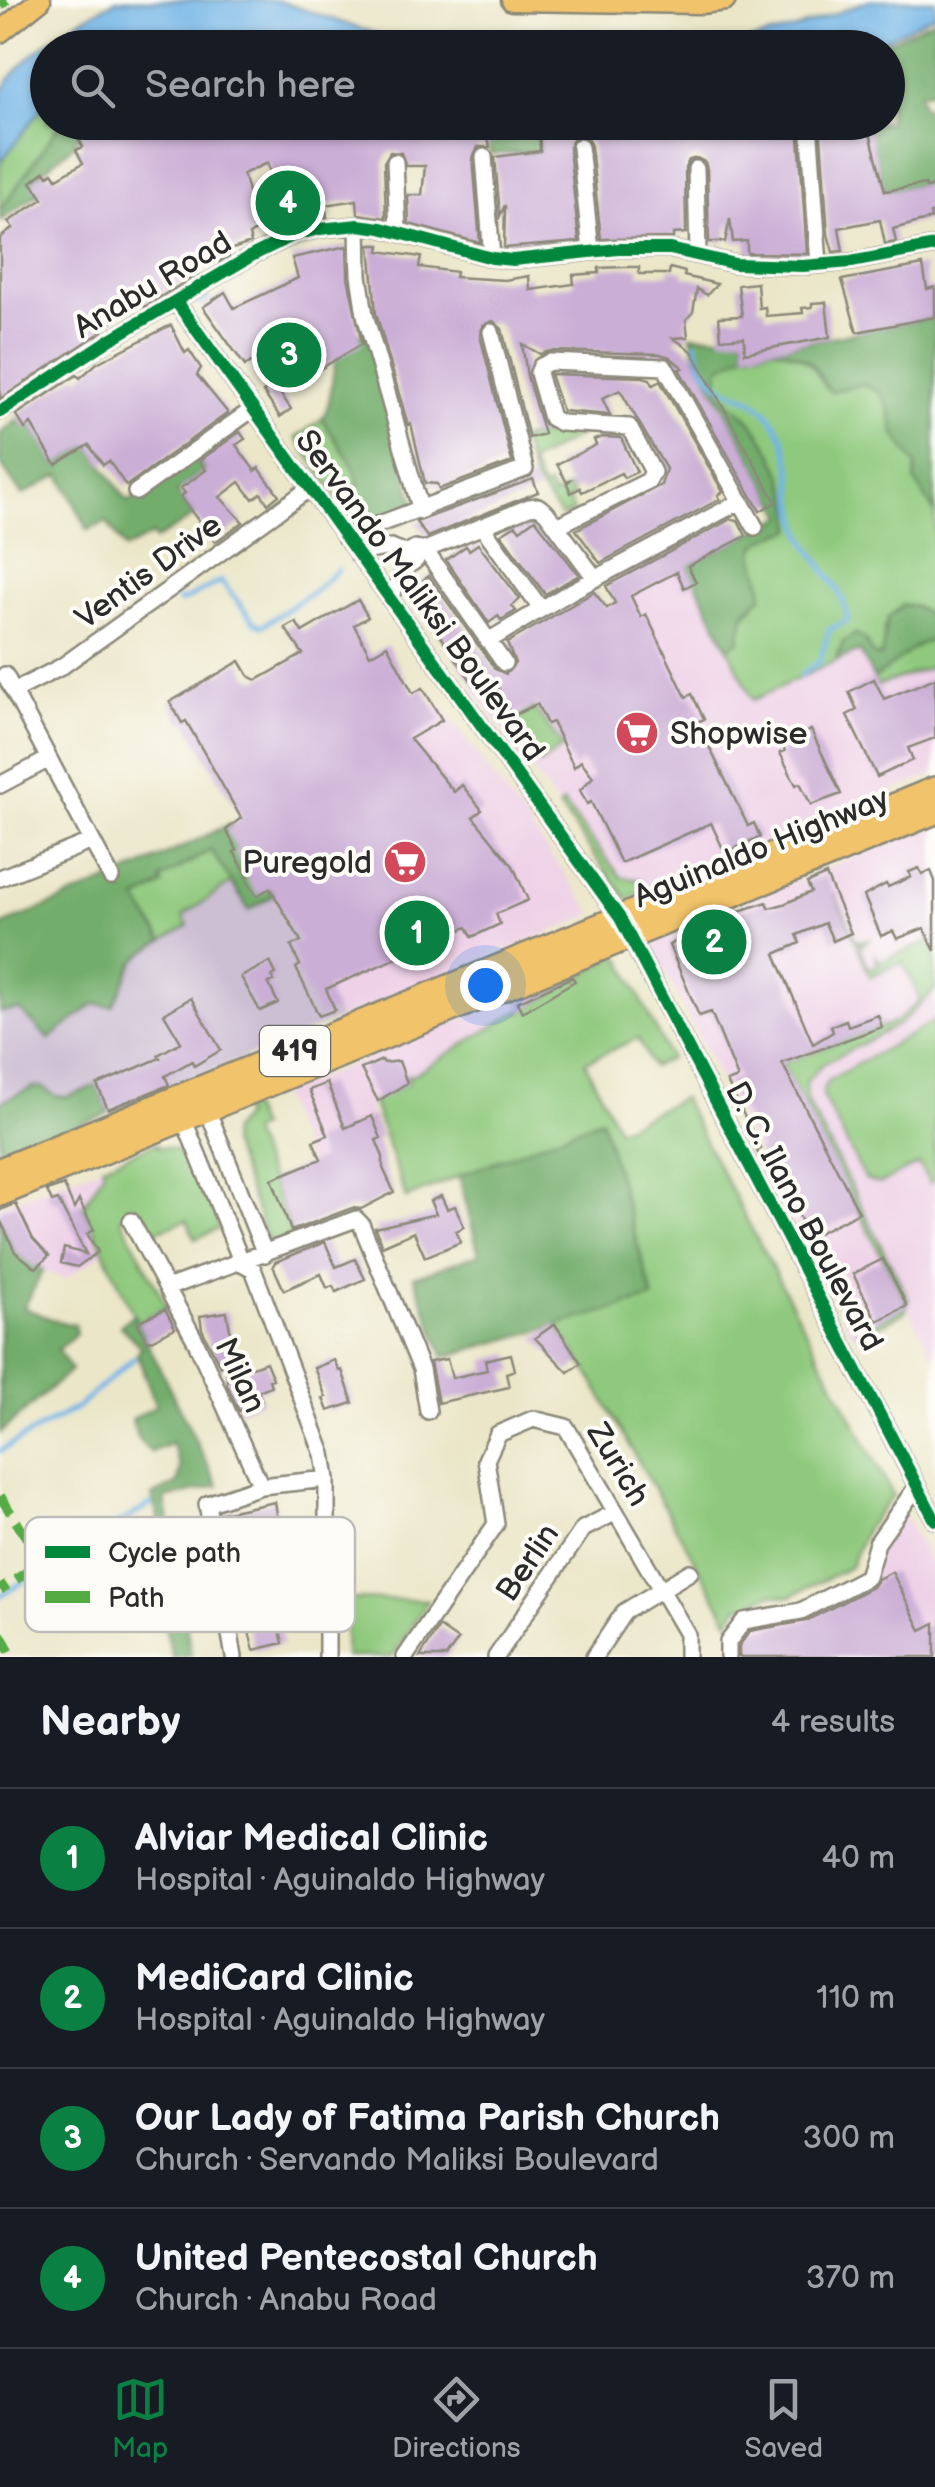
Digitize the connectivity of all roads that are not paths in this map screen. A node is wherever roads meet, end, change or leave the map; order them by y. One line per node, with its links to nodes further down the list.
1 (40, 0): 4 (main road)
2 (512, 0): 3 (main road)
3 (725, 0)
4 (0, 32)
5 (810, 140): 16 (street)
6 (580, 147): 13 (street)
7 (484, 157): 15 (street)
8 (395, 162): 11 (street)
9 (696, 169): 14 (street)
10 (358, 226): 11 (street, Anabu Road); 17 (street, Anabu Road); 24 (street)
11 (398, 231): 15 (street, Anabu Road)
12 (935, 246): 16 (street, Anabu Road)
13 (591, 251): 14 (street, Anabu Road); 15 (street, Anabu Road)
14 (698, 255): 16 (street, Anabu Road)
15 (492, 258)
16 (819, 265)
17 (177, 303): 19 (street, Servando Maliksi Boulevard); 20 (street, Anabu Road)
18 (491, 332): 24 (street)
19 (254, 409): 21 (street, Servando Maliksi Boulevard); 22 (street)
20 (0, 412)
21 (310, 488): 28 (street, Servando Maliksi Boulevard); 38 (street, Ventis Drive)
22 (136, 492)
23 (742, 502): 26 (street); 27 (street); 32 (street)
24 (421, 510): 28 (street)
25 (482, 526): 26 (street); 29 (street); 34 (street)
26 (557, 526): 32 (street)
27 (755, 527)
28 (345, 537): 30 (street, Servando Maliksi Boulevard)
29 (425, 550): 31 (street); 35 (street)
30 (358, 554): 31 (street); 33 (street, Servando Maliksi Boulevard)
31 (406, 560): 33 (street)
32 (595, 578): 34 (street)
33 (390, 598): 46 (street, Servando Maliksi Boulevard)
34 (541, 609): 35 (street)
35 (488, 641): 36 (street)
36 (504, 663)
37 (5, 675): 38 (street)
38 (14, 691): 39 (street)
39 (49, 759): 40 (street); 43 (street)
40 (0, 784)
41 (935, 790): 46 (highway, Aguinaldo Highway / 419)
42 (935, 811): 46 (highway, Aguinaldo Highway / 419)
43 (92, 841): 44 (street); 45 (street)
44 (111, 877)
45 (0, 878)
46 (624, 927): 47 (highway, Aguinaldo Highway / 419); 57 (street, D. C. Ilano Boulevard)
47 (191, 1104): 48 (highway, Aguinaldo Highway / 419); 49 (highway, Aguinaldo Highway / 419); 51 (street); 52 (street)
48 (0, 1171)
49 (0, 1193)
50 (130, 1221): 53 (street, Milan)
51 (265, 1254): 52 (street); 54 (street)
52 (247, 1266): 53 (street); 55 (street)
53 (167, 1288): 56 (street, Milan)
54 (428, 1412)
55 (327, 1479): 56 (street); 60 (street)
56 (261, 1486): 59 (street)
57 (917, 1486): 61 (street, D. C. Ilano Boulevard); 70 (street)
58 (616, 1512): 63 (street, Zurich); 66 (street, Zurich); 67 (street, Berlin)
59 (209, 1517)
60 (327, 1517)
61 (935, 1520)
62 (690, 1572): 63 (street)
63 (660, 1588): 68 (street); 69 (street, Zurich)
64 (230, 1632): 65 (street)
65 (234, 1657)
66 (406, 1657)
67 (496, 1657)
68 (594, 1657)
69 (687, 1657)
70 (728, 1657)

